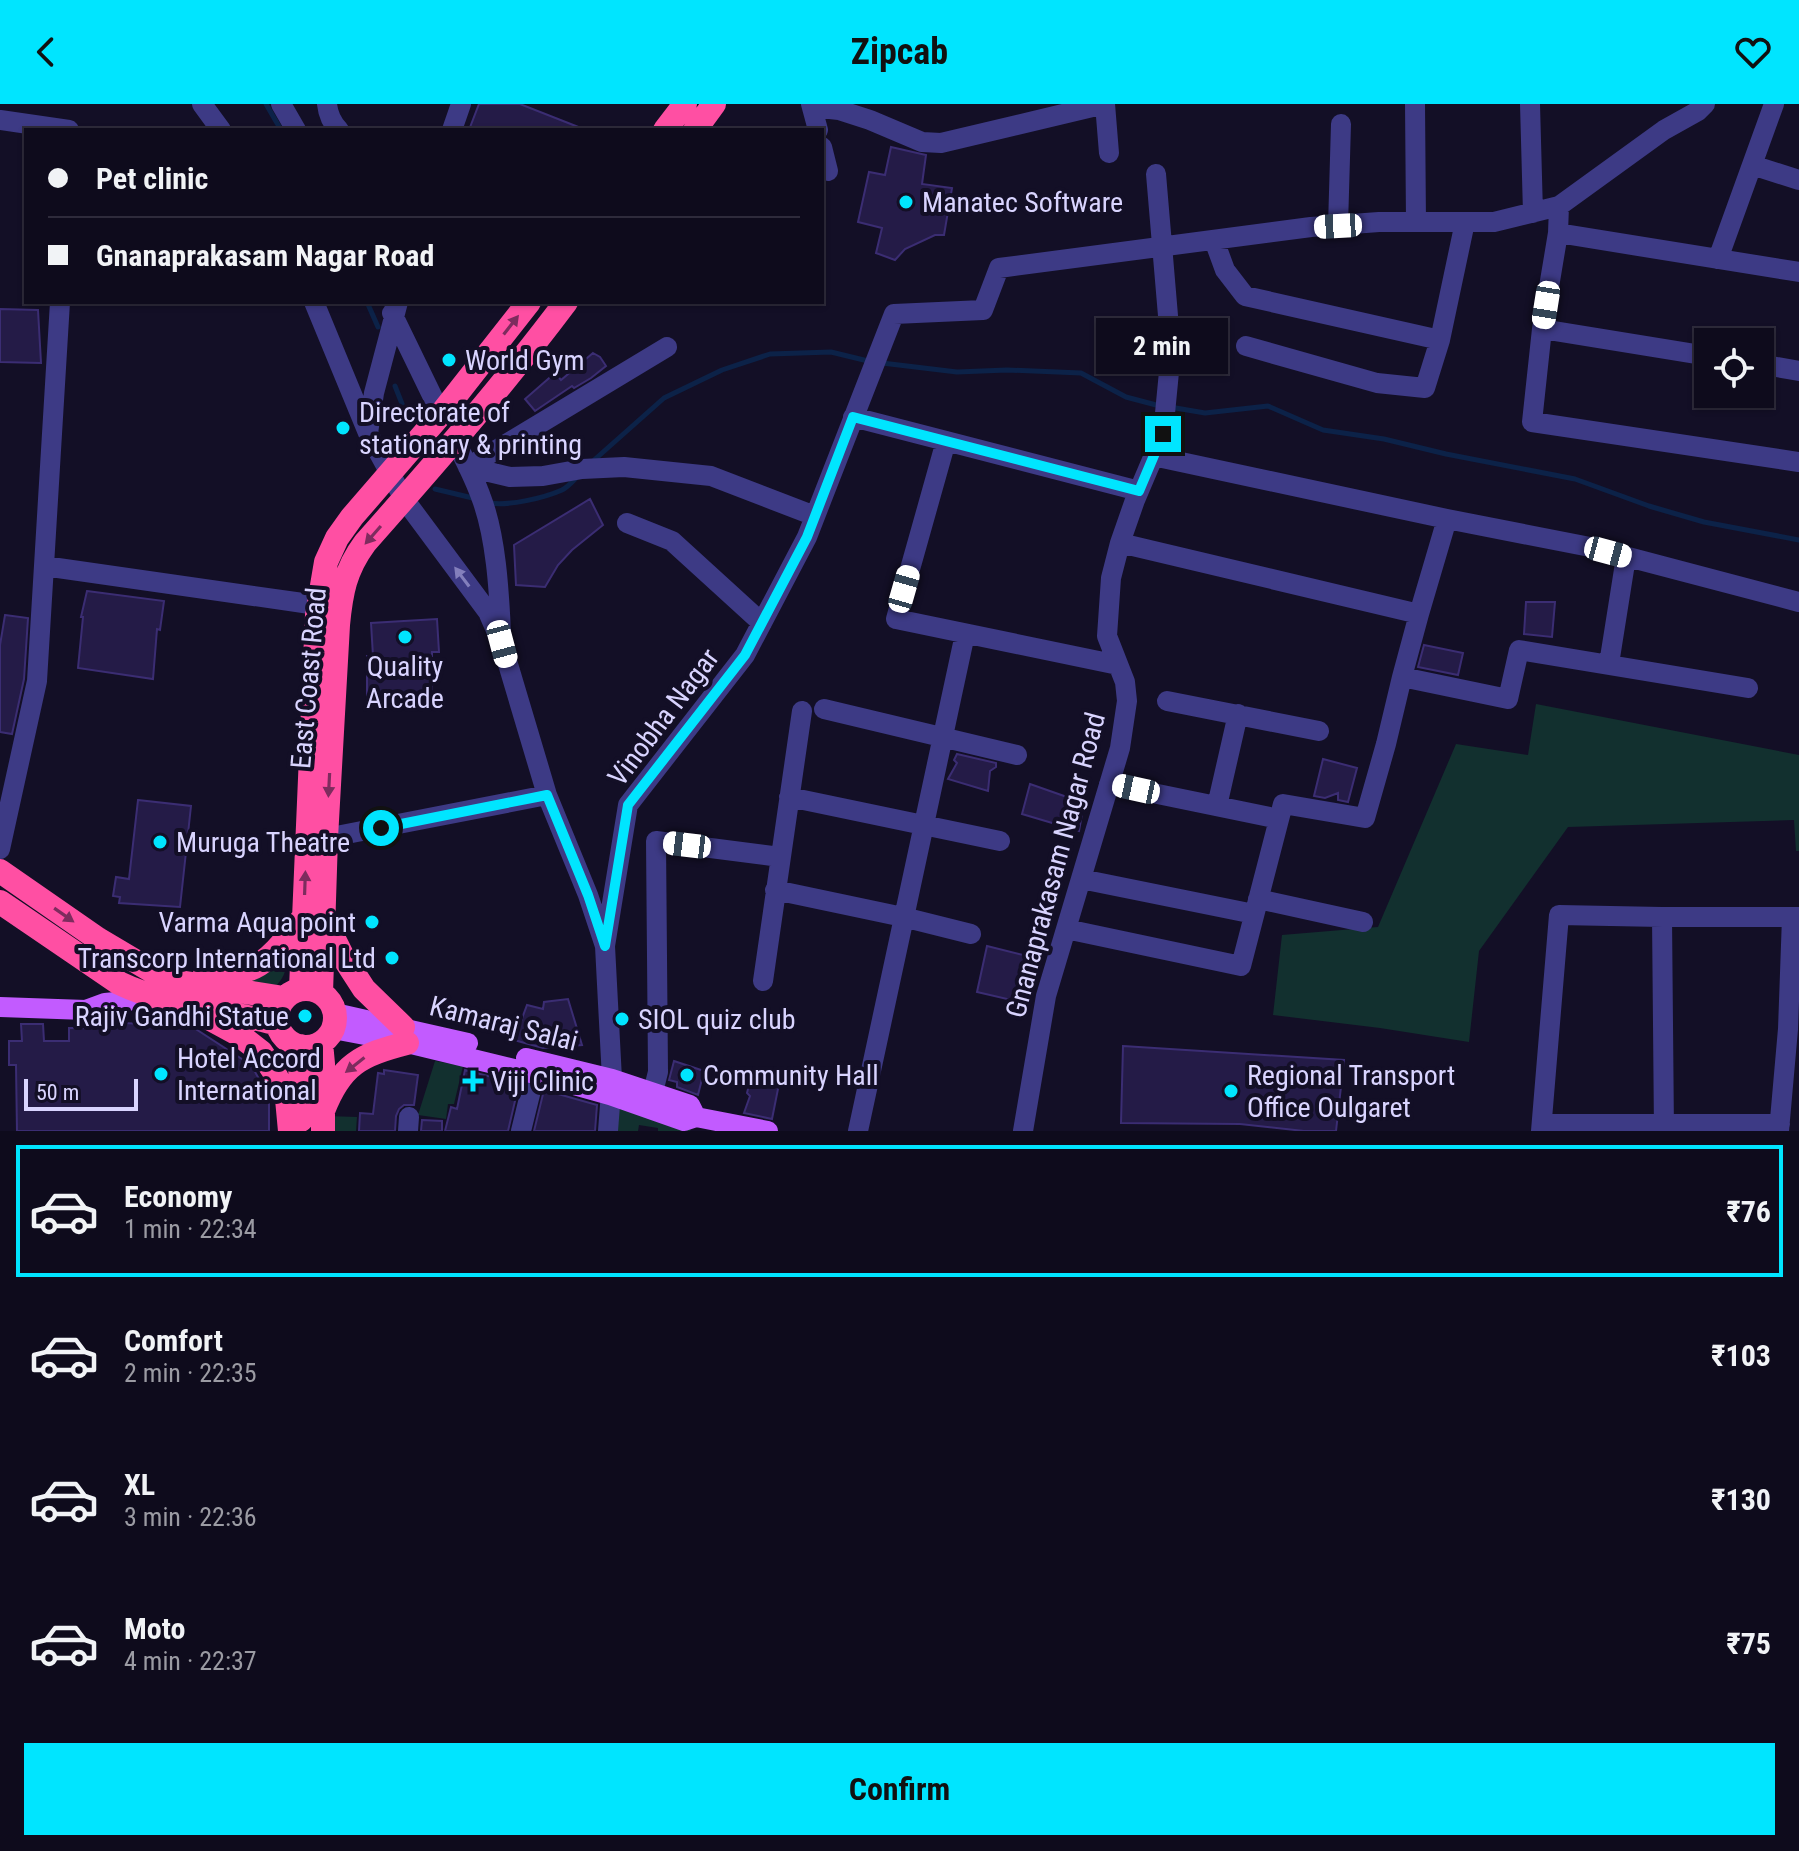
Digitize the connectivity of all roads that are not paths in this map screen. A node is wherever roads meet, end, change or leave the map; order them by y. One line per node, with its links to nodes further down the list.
1 (202, 104): 16 (street)
2 (281, 104): 17 (street)
3 (327, 104): 18 (street)
4 (461, 104): 19 (street)
5 (685, 104): 20 (highway)
6 (714, 104): 21 (highway)
7 (1105, 104): 12 (street); 23 (street)
8 (1415, 104): 31 (street)
9 (1530, 104): 30 (street)
10 (1705, 104): 29 (street)
11 (1774, 104): 25 (street)
12 (812, 105): 22 (street)
13 (0, 120): 15 (street)
14 (1341, 124): 33 (street)
15 (55, 128)
16 (220, 128)
17 (295, 128)
18 (337, 128)
19 (453, 128)
20 (667, 128)
21 (696, 128)
22 (818, 128)
23 (1109, 153)
24 (824, 155): 26 (street)
25 (1752, 165): 28 (street); 37 (street)
26 (828, 171)
27 (1156, 174): 36 (street, Gnanaprakasam Nagar Road)
28 (1799, 180)
29 (1559, 206): 30 (street); 34 (street)
30 (1533, 213): 32 (street)
31 (1416, 222): 32 (street); 33 (street)
32 (1465, 222): 45 (street)
33 (1338, 226): 35 (street)
34 (1558, 233): 37 (street); 44 (street)
35 (1214, 240): 36 (street); 45 (street)
36 (1163, 246): 52 (street, Vinobha Nagar); 56 (street, Gnanaprakasam Nagar Road)
37 (1718, 259): 38 (street)
38 (1799, 272)
39 (60, 304): 67 (street)
40 (315, 304): 53 (street)
41 (527, 304): 51 (highway, East Coast Road, one-way to 41)
42 (565, 304): 54 (highway, East Coast Road)
43 (393, 307): 51 (street); 53 (street)
44 (1542, 329): 48 (street); 57 (street)
45 (1440, 340): 46 (street)
46 (1246, 346)
47 (667, 347): 58 (street)
48 (1694, 354)
49 (1774, 367): 50 (street)
50 (1799, 371)
51 (441, 414): 59 (highway, East Coast Road)
52 (853, 417): 55 (street); 62 (street, Vinobha Nagar)
53 (368, 433): 59 (street)
54 (455, 440): 58 (street); 61 (highway, East Coast Road)
55 (946, 441): 60 (street); 72 (street)
56 (1153, 456): 60 (street, Gnanaprakasam Nagar Road); 63 (street)
57 (1799, 462)
58 (468, 467): 62 (street); 73 (street)
59 (390, 474): 61 (street); 69 (highway, East Coast Road)
60 (1139, 491): 65 (street, Gnanaprakasam Nagar Road)
61 (404, 499): 73 (street, one-way to 61); 91 (highway, East Coast Road, one-way to 91)
62 (815, 516): 71 (street, Vinobha Nagar)
63 (1447, 519): 66 (street); 70 (street)
64 (627, 523): 71 (street)
65 (1120, 543): 70 (street); 75 (street, Gnanaprakasam Nagar Road)
66 (1626, 557): 68 (street); 74 (street)
67 (44, 566): 69 (street); 93 (street)
68 (1799, 602)
69 (317, 605): 100 (highway, East Coast Road, one-way to 69)
70 (1419, 614): 76 (street)
71 (762, 623): 107 (street, Vinobha Nagar)
72 (965, 634): 75 (street); 83 (street)
73 (502, 644): 86 (street)
74 (1609, 664): 76 (street); 77 (street)
75 (1118, 665): 85 (street, Gnanaprakasam Nagar Road)
76 (1402, 677): 89 (street)
77 (1748, 688)
78 (1167, 701): 81 (street)
79 (824, 709): 83 (street)
80 (802, 711): 87 (street)
81 (1238, 714): 82 (street); 88 (street)
82 (1319, 731)
83 (943, 737): 84 (street); 90 (street)
84 (1017, 755)
85 (1109, 784): 88 (street); 96 (street, Gnanaprakasam Nagar Road)
86 (547, 795): 91 (street); 107 (street)
87 (789, 797): 90 (street); 94 (street)
88 (1217, 806): 89 (street)
89 (1279, 819): 99 (street)
90 (924, 826): 92 (street); 101 (street)
91 (326, 838): 100 (highway, East Coast Road)
92 (1000, 841)
93 (0, 849)
94 (780, 857): 97 (street); 119 (street)
95 (0, 871): 109 (highway, one-way to 109)
96 (1081, 879): 99 (street); 105 (street, Gnanaprakasam Nagar Road)
97 (775, 890): 101 (street); 108 (street)
98 (0, 902): 109 (highway)
99 (1256, 906): 104 (street); 105 (street)
100 (314, 917): 109 (highway); 110 (highway, East Coast Road); 116 (highway)
101 (903, 917): 106 (street); 130 (street)
102 (1662, 917): 103 (street); 122 (street); 123 (street)
103 (1796, 917): 124 (street)
104 (1363, 922)
105 (1066, 929): 131 (street, Gnanaprakasam Nagar Road)
106 (971, 934)
107 (605, 946): 118 (street)
108 (763, 981)
109 (170, 990): 110 (highway); 112 (main road); 114 (highway); 125 (highway)
110 (302, 993): 114 (highway); 115 (highway)
111 (0, 994): 112 (main road)
112 (105, 1003): 113 (main road)
113 (0, 1007)
114 (278, 1024): 115 (highway)
115 (322, 1033): 116 (main road, Kamaraj Salai); 120 (highway); 126 (highway)
116 (405, 1035): 117 (main road, Kamaraj Salai); 118 (main road, Kamaraj Salai); 120 (highway, one-way to 120)
117 (535, 1074): 118 (main road, Kamaraj Salai); 127 (street)
118 (611, 1087): 119 (main road, Kamaraj Salai); 121 (main road, Kamaraj Salai); 128 (street)
119 (653, 1092): 121 (main road, Kamaraj Salai)
120 (323, 1121)
121 (695, 1124): 129 (main road, Kamaraj Salai)
122 (1542, 1127): 123 (street)
123 (1664, 1127): 124 (street)
124 (1780, 1127)
125 (290, 1131)
126 (300, 1131)
127 (521, 1131)
128 (608, 1131)
129 (768, 1131)
130 (858, 1131)
131 (1023, 1131)

